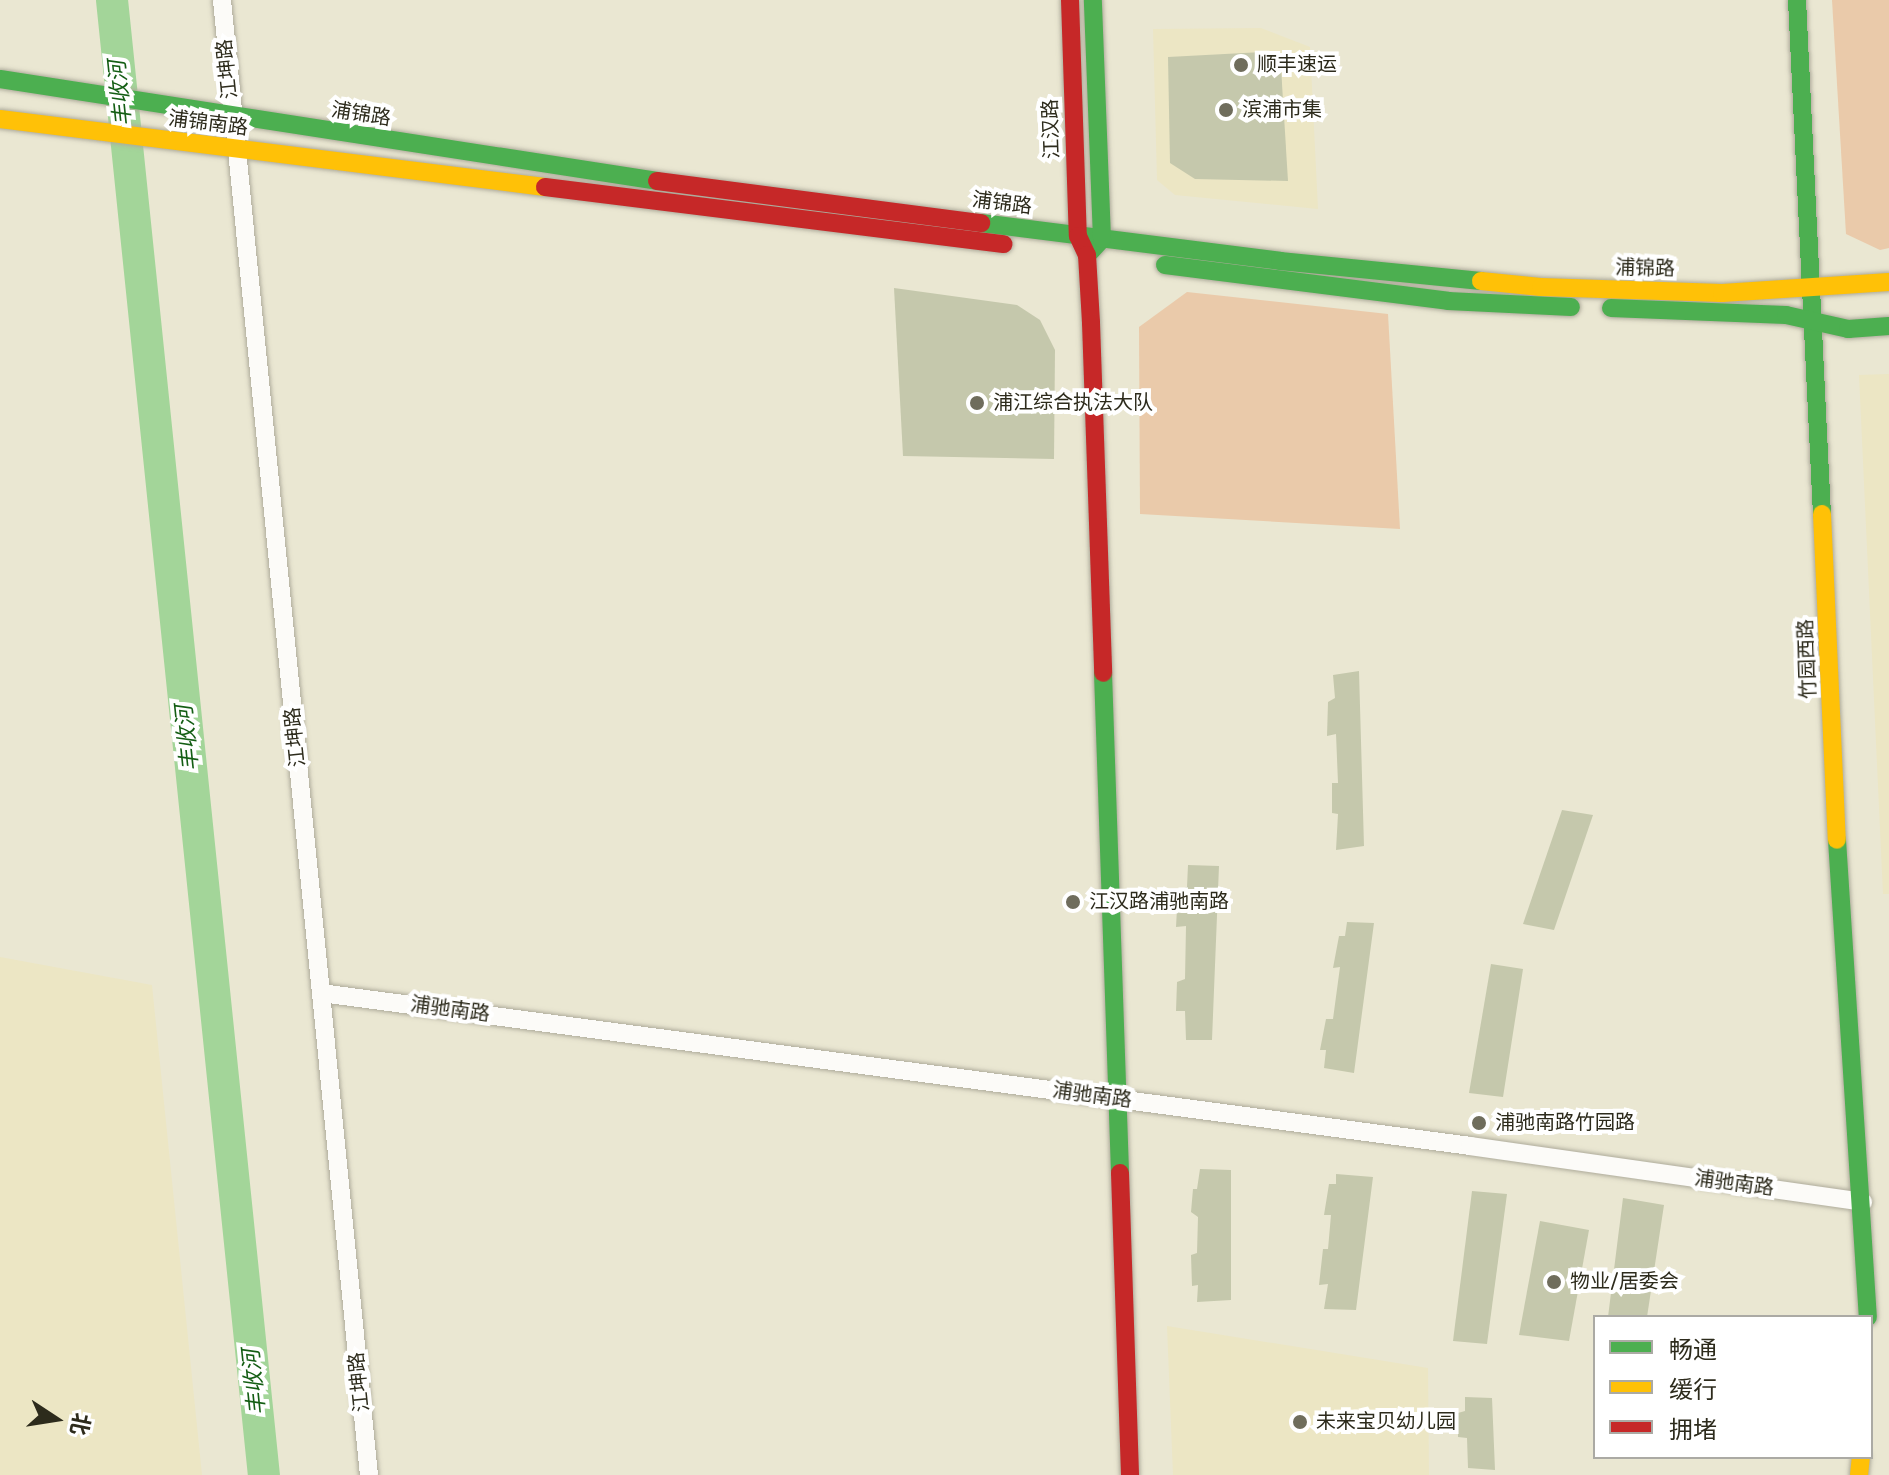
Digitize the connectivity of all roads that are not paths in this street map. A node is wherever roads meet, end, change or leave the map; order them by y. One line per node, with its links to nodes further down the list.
1 (222, 0): 7 (street, 江坤路)
2 (1070, 0): 11 (main road, 江汉路)
3 (1093, 0): 12 (main road)
4 (1797, 0): 15 (main road, 竹园西路)
5 (0, 79): 6 (main road, 浦锦南路)
6 (192, 111): 7 (main road, 浦锦路)
7 (233, 118): 9 (street, 江坤路); 11 (main road, 浦锦路)
8 (0, 119): 9 (main road, 浦锦南路)
9 (236, 149): 10 (main road, 浦锦南路); 18 (street, 江坤路)
10 (412, 170): 13 (main road, 浦锦路)
11 (1078, 236): 12 (main road, 浦锦路); 13 (main road, 江汉路)
12 (1102, 239): 13 (main road); 15 (main road, 浦锦路)
13 (1087, 255): 16 (main road, 浦锦路); 19 (main road)
14 (1889, 282): 15 (main road, 浦锦路)
15 (1811, 289): 16 (main road, 竹园西路)
16 (1809, 320): 17 (main road, 浦锦路); 20 (main road, 竹园西路)
17 (1889, 326)
18 (321, 993): 19 (street, 浦驰南路); 22 (street, 江坤路)
19 (1116, 1099): 20 (street, 浦驰南路); 23 (main road)
20 (1863, 1202): 21 (main road, 竹园西路)
21 (1868, 1315)
22 (369, 1475)
23 (1130, 1475)

